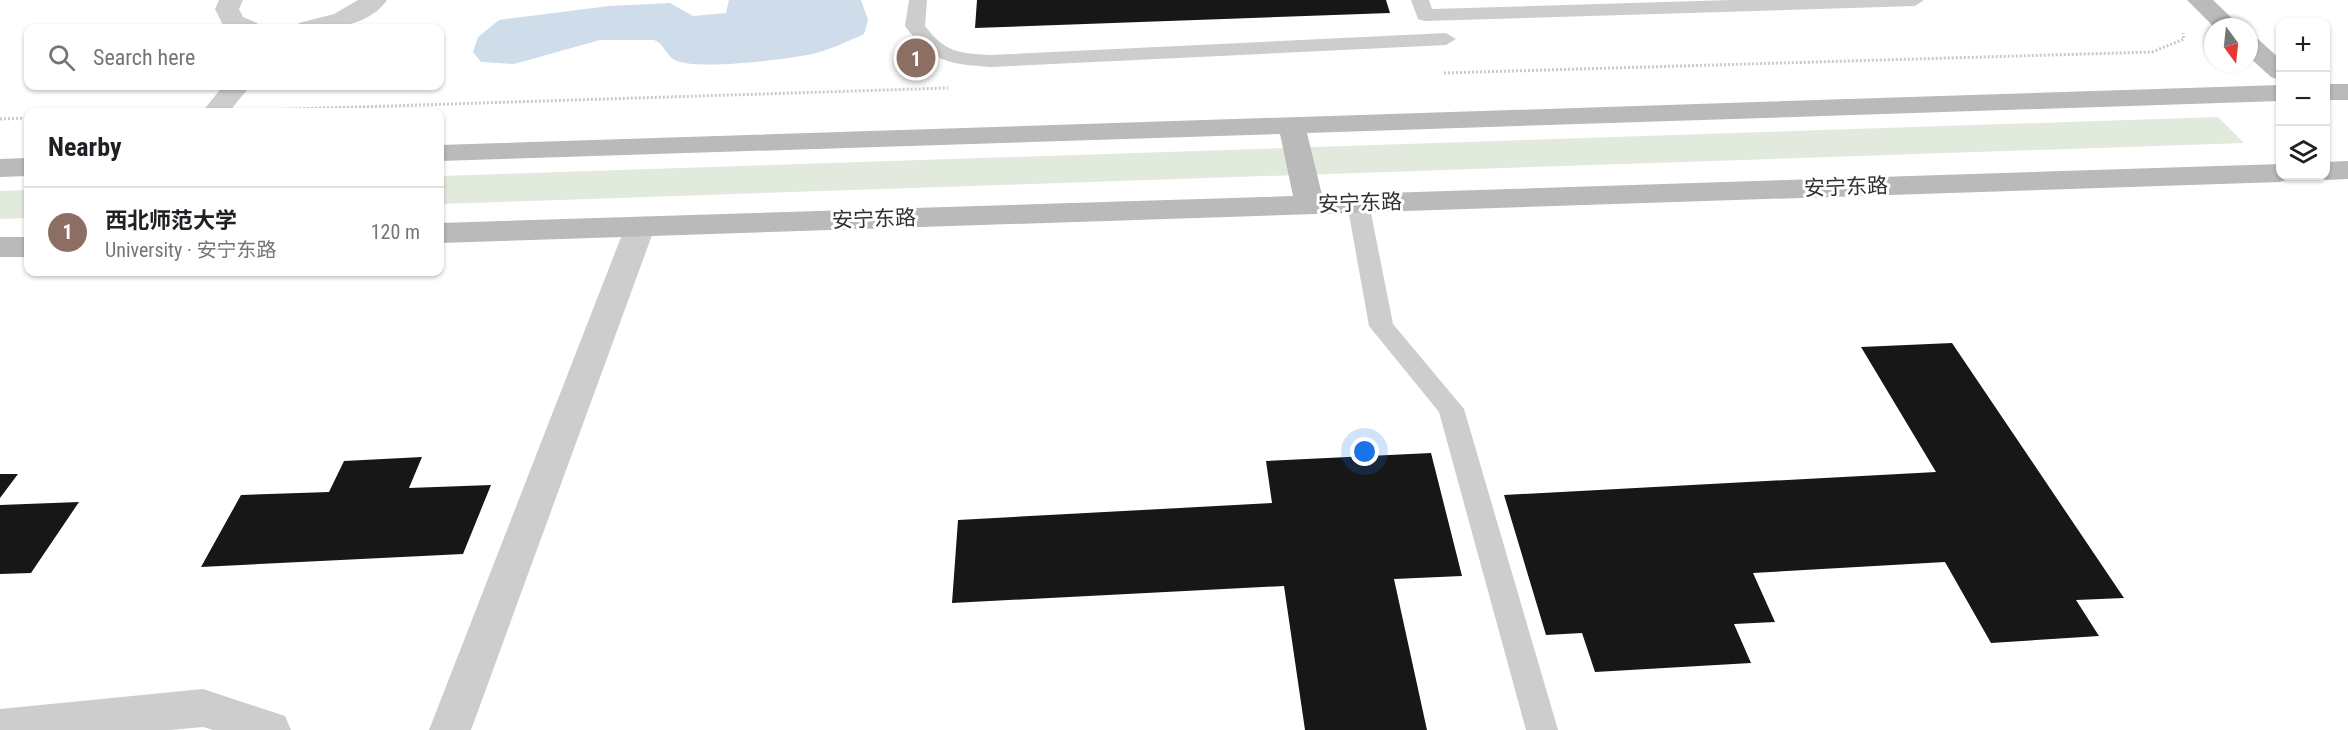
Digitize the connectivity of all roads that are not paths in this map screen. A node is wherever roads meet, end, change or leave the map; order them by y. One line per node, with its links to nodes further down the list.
1 (231, 0): 8 (street)
2 (375, 0): 9 (street)
3 (918, 0): 10 (lane)
4 (1420, 0): 5 (lane)
5 (1915, 0)
6 (2199, 0): 7 (main road)
7 (2219, 18)
8 (238, 24)
9 (324, 24)
10 (1446, 39)
11 (2258, 52): 12 (main road)
12 (2276, 68)
13 (234, 90): 17 (street)
14 (2330, 92): 15 (main road)
15 (2348, 92)
16 (2276, 93): 18 (main road)
17 (218, 108)
18 (1292, 126): 19 (main road); 26 (main road)
19 (444, 153)
20 (24, 167): 21 (main road)
21 (0, 168)
22 (2348, 170): 23 (main road)
23 (2330, 171)
24 (2276, 173): 25 (main road, 安宁东路)
25 (1358, 203): 26 (main road, 安宁东路); 34 (lane)
26 (1310, 205): 27 (main road, 安宁东路)
27 (640, 226): 28 (main road, 安宁东路); 33 (street)
28 (444, 233)
29 (24, 247): 30 (main road)
30 (0, 248)
31 (0, 728): 32 (street)
32 (270, 730)
33 (450, 730)
34 (1542, 730)

